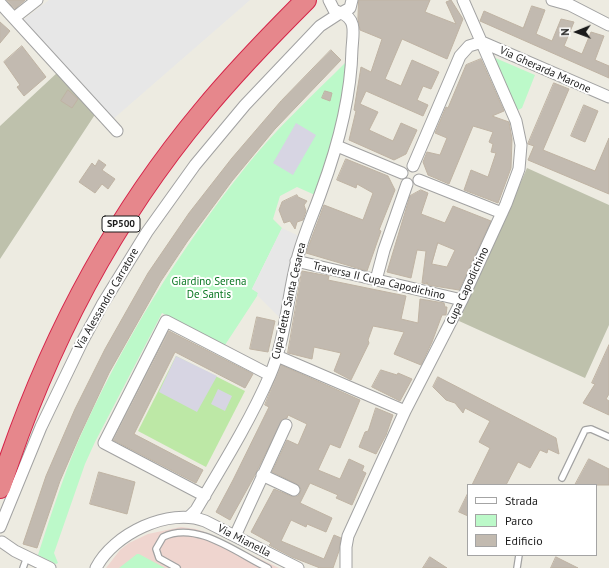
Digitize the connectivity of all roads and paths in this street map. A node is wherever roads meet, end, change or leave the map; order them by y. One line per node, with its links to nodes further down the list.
1 (37, 0): 10 (street)
2 (287, 0): 30 (highway, SP500)
3 (306, 0): 33 (highway, SP500)
4 (352, 0): 9 (street, Via Alessandro Carratore)
5 (463, 0): 13 (street, Cupa Capodichino)
6 (552, 0): 11 (street)
7 (329, 2): 9 (street); 12 (street, Via Alessandro Carratore)
8 (0, 3): 10 (street)
9 (340, 13): 12 (street, Via Alessandro Carratore); 16 (street, Cupa detta Santa Cesarea)
10 (14, 18): 15 (street)
11 (609, 25)
12 (320, 26): 37 (street, Via Alessandro Carratore)
13 (482, 42): 14 (street, Via Gherarda Marone); 17 (street); 21 (street, Cupa Capodichino)
14 (609, 97)
15 (117, 131)
16 (337, 146): 18 (street); 22 (street, Cupa detta Santa Cesarea)
17 (413, 166): 18 (street); 19 (street)
18 (402, 173): 20 (street)
19 (419, 180): 20 (street); 21 (street)
20 (407, 184): 23 (street)
21 (502, 213): 24 (street, Cupa Capodichino)
22 (296, 261): 23 (street, Traversa II Cupa Capodichino); 25 (street, Cupa detta Santa Cesarea)
23 (376, 280): 24 (street, Traversa II Cupa Capodichino)
24 (462, 300): 27 (street, Cupa Capodichino)
25 (277, 356): 26 (street, Cupa detta Santa Cesarea); 27 (street)
26 (270, 375): 35 (street, Cupa detta Santa Cesarea); 35 (street)
27 (405, 411): 48 (street, Cupa Capodichino)
28 (286, 425): 31 (street)
29 (609, 437): 32 (lane)
30 (0, 448)
31 (262, 476): 34 (street); 38 (street)
32 (562, 478)
33 (0, 488)
34 (294, 490)
35 (205, 496): 36 (street, Cupa detta Santa Cesarea)
36 (189, 517): 38 (street, Via Mianella); 44 (street)
37 (0, 526): 39 (street)
38 (235, 536): 47 (street, Via Mianella)
39 (1, 542): 41 (street)
40 (519, 556): 49 (lane)
41 (27, 557): 42 (lane); 43 (street)
42 (23, 568)
43 (50, 568)
44 (96, 568)
45 (177, 568): 46 (lane)
46 (268, 568)
47 (298, 568)
48 (346, 568)
49 (516, 568)

